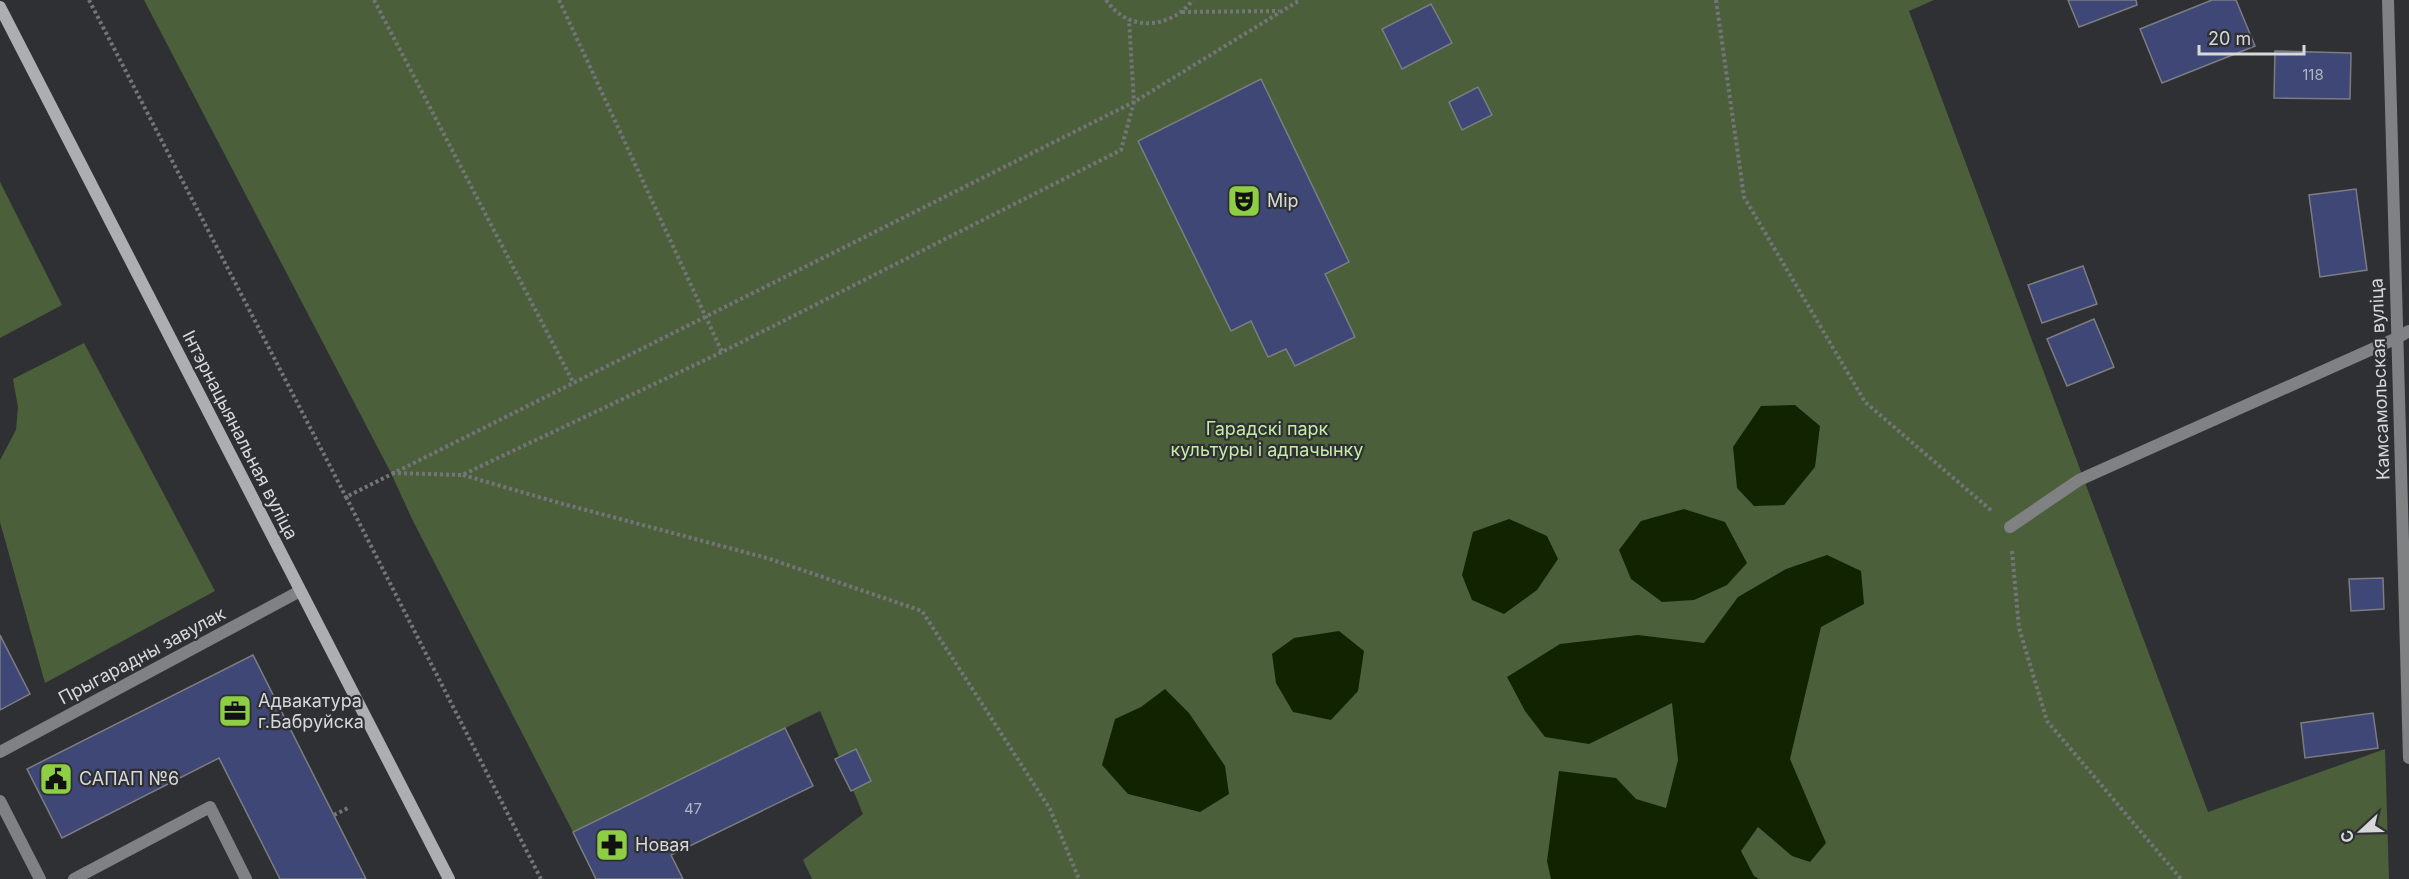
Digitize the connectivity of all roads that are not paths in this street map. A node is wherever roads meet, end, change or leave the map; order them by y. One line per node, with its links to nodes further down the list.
1 (2388, 0): 4 (street, Камсамольская вуліца)
2 (0, 7): 6 (main road, Інтэрнацыянальная вуліца)
3 (2409, 331): 4 (street)
4 (2397, 338): 5 (street); 8 (street, Камсамольская вуліца)
5 (2010, 527)
6 (300, 591): 7 (street, Прыгарадны завулак); 14 (main road, Інтэрнацыянальная вуліца)
7 (0, 752)
8 (2409, 758)
9 (0, 801): 10 (street)
10 (5, 824): 11 (street)
11 (40, 879)
12 (74, 879): 13 (street)
13 (246, 879)
14 (449, 879)

